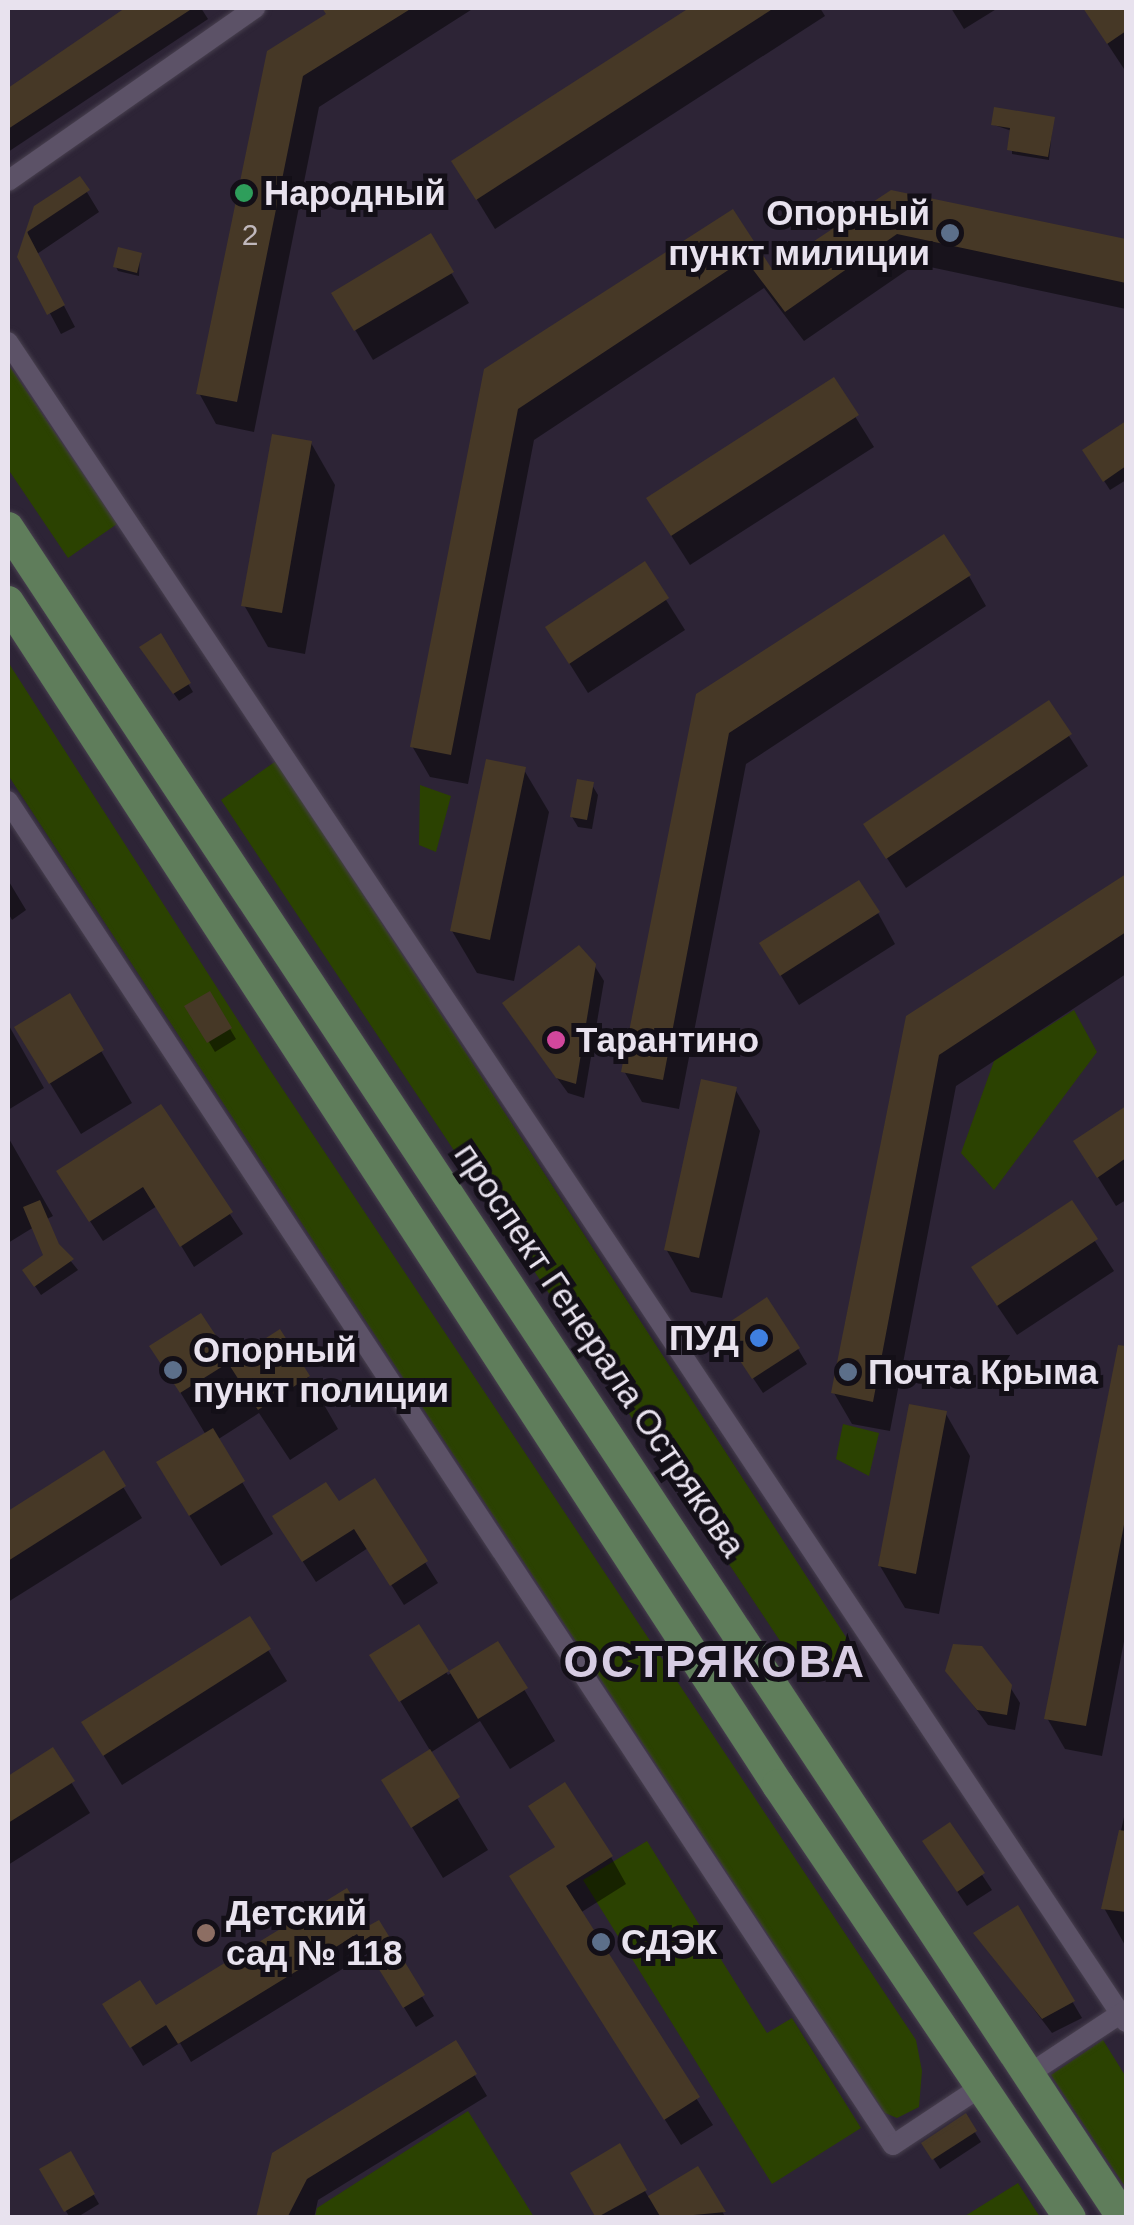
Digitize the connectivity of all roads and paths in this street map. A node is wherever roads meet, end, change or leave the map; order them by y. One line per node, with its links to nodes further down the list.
1 (255, 8): 2 (street)
2 (8, 180)
3 (8, 342): 7 (street)
4 (8, 528): 8 (main road, проспект Генерала Острякова)
5 (8, 602): 9 (main road)
6 (8, 801): 9 (street)
7 (1125, 2015): 8 (street)
8 (1029, 2074): 11 (main road, проспект Генерала Острякова)
9 (979, 2088): 10 (main road)
10 (1070, 2218)
11 (1123, 2218)

